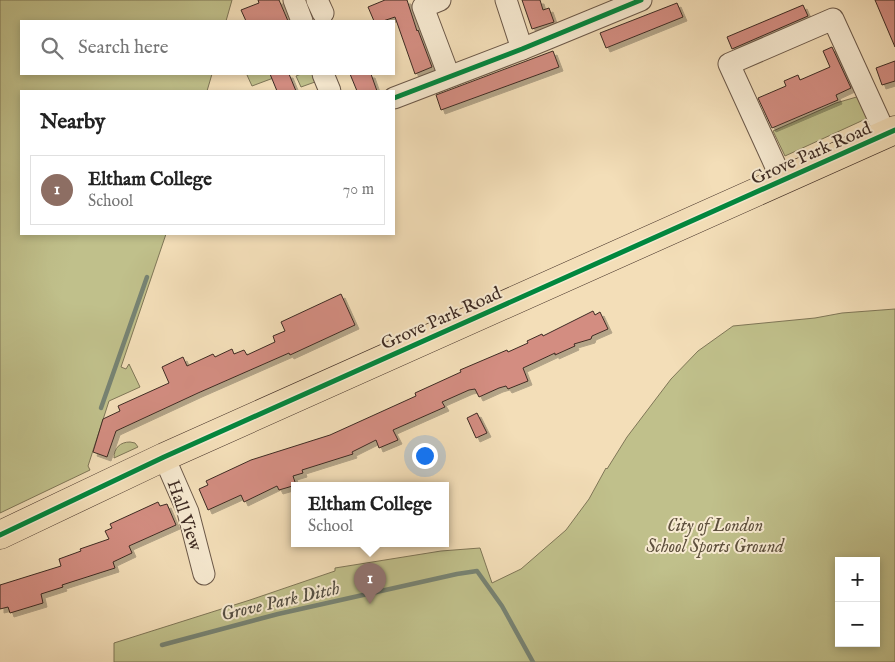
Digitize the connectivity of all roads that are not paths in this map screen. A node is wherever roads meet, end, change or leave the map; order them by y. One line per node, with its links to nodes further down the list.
1 (294, 0): 5 (street)
2 (440, 0): 8 (street)
3 (506, 0): 6 (street)
4 (641, 0): 6 (street)
5 (302, 20)
6 (522, 49): 8 (street)
7 (323, 75): 9 (street)
8 (449, 76): 10 (street)
9 (330, 90)
10 (395, 98)
11 (890, 132): 12 (main road, Grove Park Road); 12 (street)
12 (782, 180): 13 (main road, Grove Park Road)
13 (164, 457): 14 (main road, Grove Park Road); 15 (street, Hall View)
14 (0, 535)
15 (204, 574)

